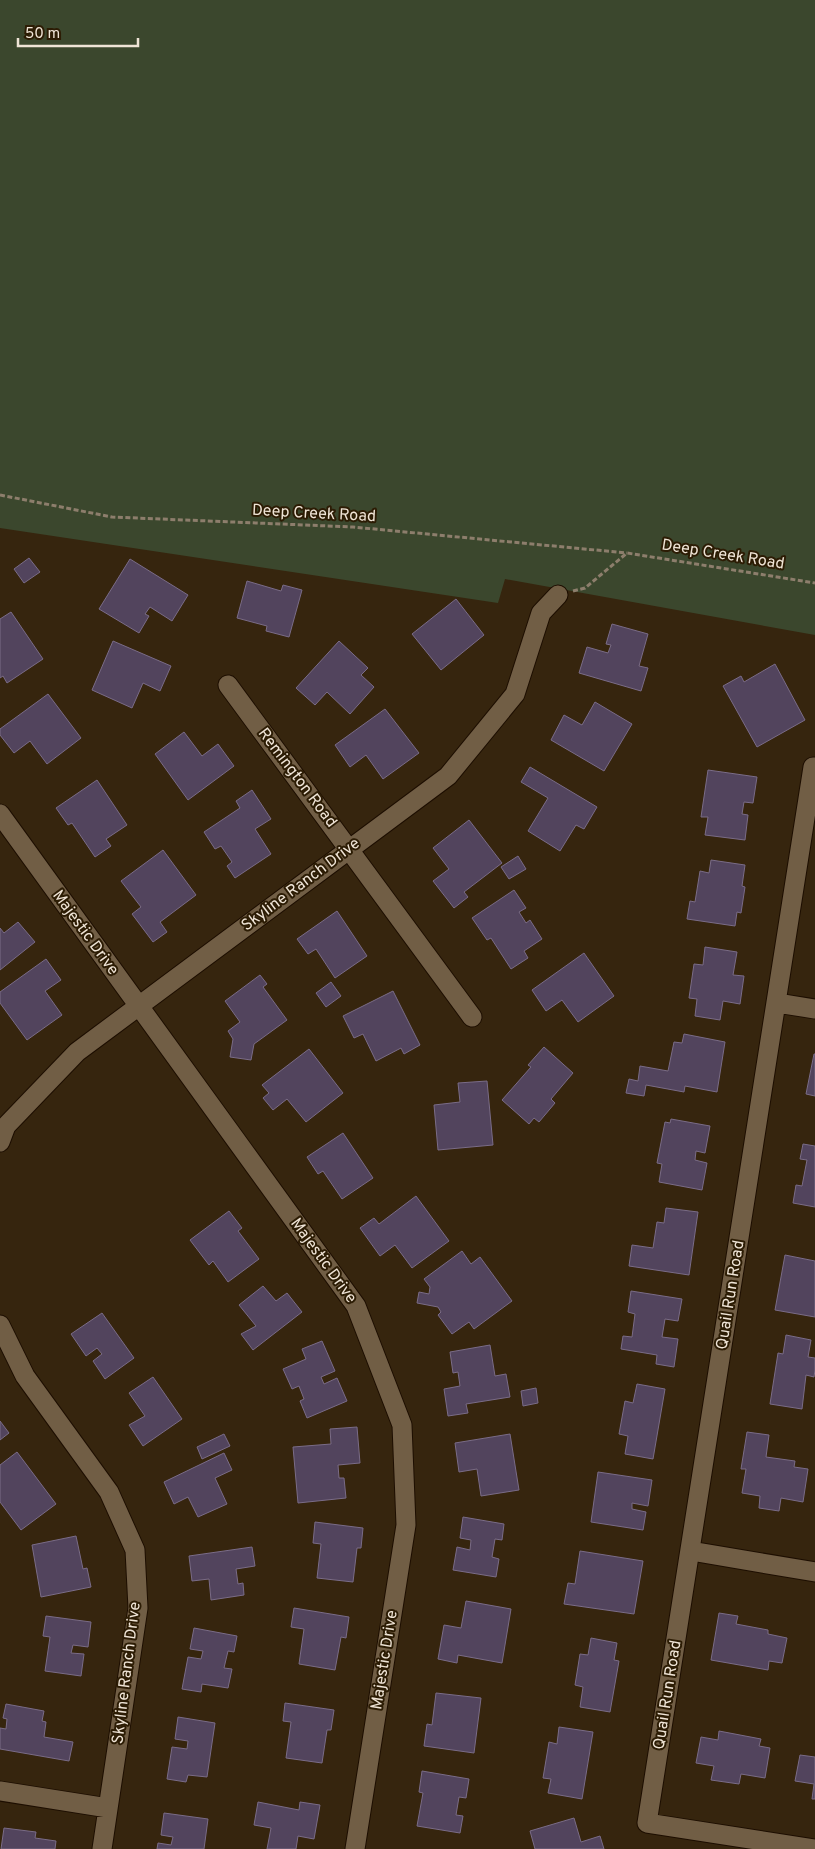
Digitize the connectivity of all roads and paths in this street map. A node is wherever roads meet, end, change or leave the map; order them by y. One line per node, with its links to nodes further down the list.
1 (0, 495): 2 (path, Deep Creek Road)
2 (627, 553): 3 (path, Deep Creek Road); 4 (path)
3 (815, 583)
4 (558, 594): 8 (street, Skyline Ranch Drive)
5 (228, 685): 8 (street, Remington Road)
6 (814, 767): 9 (street, Quail Run Road)
7 (0, 814): 10 (street, Majestic Drive)
8 (350, 849): 10 (street, Skyline Ranch Drive); 12 (street, Remington Road)
9 (777, 1004): 11 (street); 15 (street, Quail Run Road)
10 (138, 1006): 13 (street, Skyline Ranch Drive); 20 (street, Majestic Drive)
11 (815, 1009)
12 (472, 1017)
13 (0, 1142)
14 (0, 1324): 18 (street, Skyline Ranch Drive)
15 (691, 1551): 16 (street); 21 (street, Quail Run Road)
16 (815, 1572)
17 (0, 1791): 18 (street)
18 (108, 1808): 19 (street, Skyline Ranch Drive)
19 (102, 1849)
20 (355, 1849)
21 (814, 1849)

